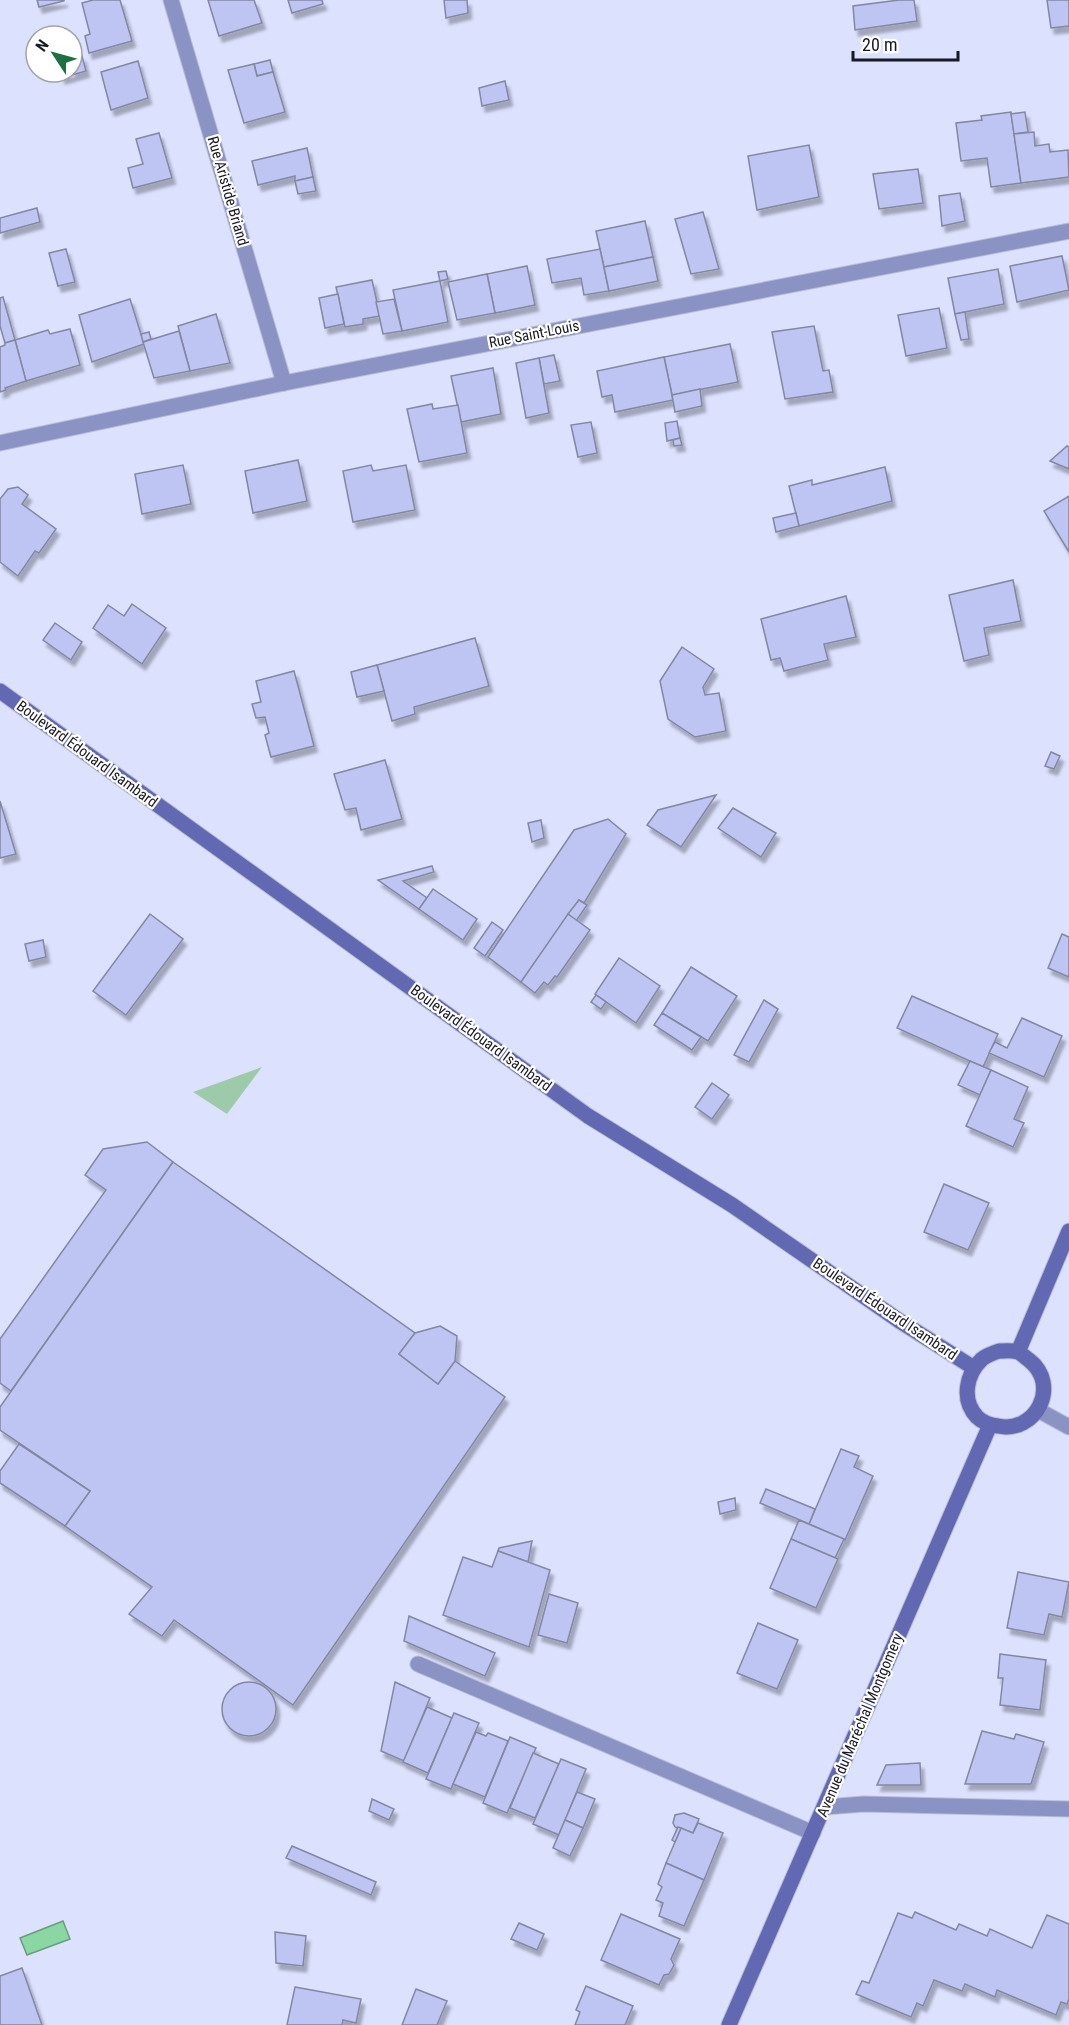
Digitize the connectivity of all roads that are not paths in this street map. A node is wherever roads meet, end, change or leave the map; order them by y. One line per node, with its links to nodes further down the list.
1 (171, 0): 3 (street, Rue Aristide Briand)
2 (1069, 231): 3 (street, Rue Saint-Louis)
3 (284, 383): 4 (street, Rue Saint-Louis)
4 (0, 443)
5 (0, 691): 8 (main road, Boulevard Édouard Isambard)
6 (1069, 1231): 7 (main road)
7 (1018, 1352): 8 (main road); 9 (main road)
8 (974, 1368): 10 (main road)
9 (1038, 1410): 10 (main road); 11 (street)
10 (990, 1425): 13 (main road, Avenue du Maréchal Montgomery)
11 (1069, 1427)
12 (418, 1664): 15 (street)
13 (825, 1807): 14 (street); 15 (main road, Avenue du Maréchal Montgomery)
14 (1069, 1809)
15 (813, 1833): 16 (main road, Avenue du Maréchal Montgomery)
16 (729, 2025)

